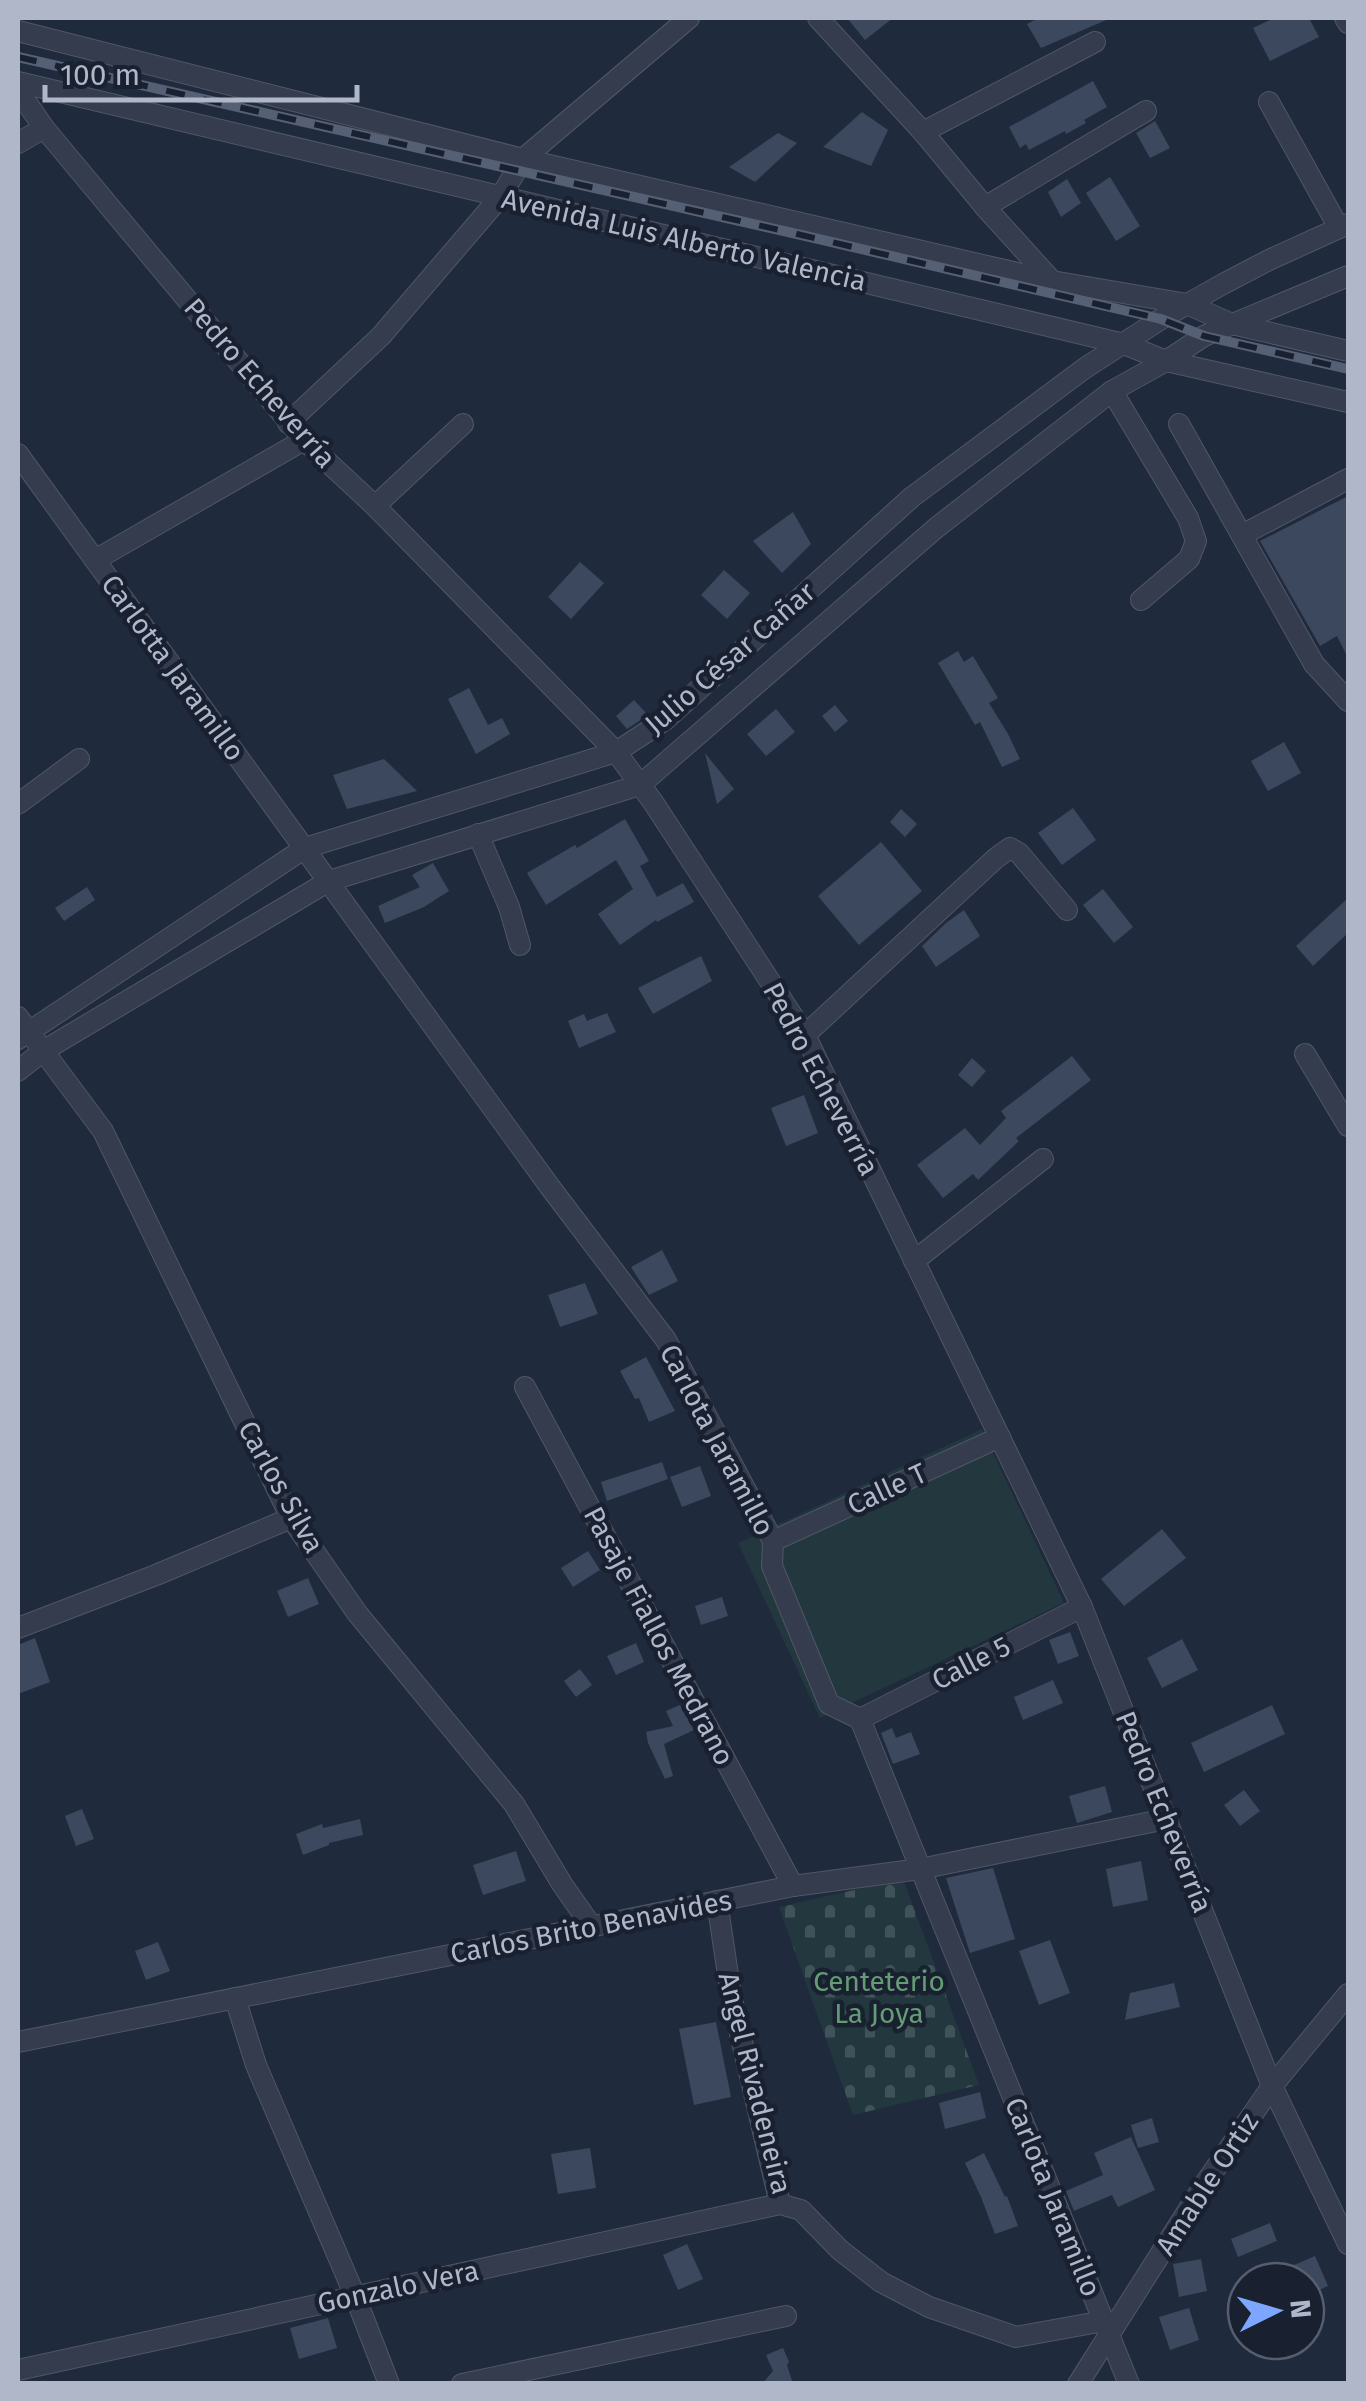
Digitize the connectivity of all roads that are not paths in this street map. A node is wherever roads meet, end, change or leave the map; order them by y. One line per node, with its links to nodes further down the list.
1 (689, 18): 12 (street)
2 (818, 18): 10 (street)
3 (18, 31): 12 (street)
4 (1095, 42): 10 (street)
5 (18, 82): 13 (street, Avenida Luis Alberto Valencia)
6 (18, 90): 9 (street, Pedro Echeverría)
7 (1268, 102): 15 (street)
8 (1146, 111): 14 (street)
9 (44, 128): 11 (street); 25 (street, Pedro Echeverría)
10 (923, 132): 14 (street)
11 (18, 143)
12 (523, 159): 13 (street); 17 (street)
13 (501, 196): 20 (street, Avenida Luis Alberto Valencia); 25 (street)
14 (985, 207): 17 (street)
15 (1344, 226): 18 (street, Julio César Cañar)
16 (1348, 276): 19 (street, Julio César Cañar)
17 (1052, 281): 18 (street)
18 (1188, 304): 19 (street); 20 (street, Julio César Cañar)
19 (1232, 324): 21 (street); 22 (street, Julio César Cañar)
20 (1124, 344): 22 (street, Avenida Luis Alberto Valencia); 36 (street, Julio César Cañar)
21 (1348, 351)
22 (1166, 361): 23 (street, Julio César Cañar); 24 (street, Avenida Luis Alberto Valencia)
23 (1112, 391): 34 (street); 38 (street, Julio César Cañar)
24 (1348, 402)
25 (288, 423): 28 (street, Pedro Echeverría)
26 (463, 424): 31 (street)
27 (1179, 424): 32 (street)
28 (304, 440): 31 (street, Pedro Echeverría); 33 (street)
29 (18, 454): 33 (street, Carlotta Jaramillo)
30 (1348, 480): 32 (street)
31 (375, 506): 36 (street, Pedro Echeverría)
32 (1242, 535): 35 (street)
33 (95, 560): 41 (street, Carlotta Jaramillo)
34 (1141, 600)
35 (1348, 702)
36 (616, 752): 38 (street, Pedro Echeverría); 41 (street, Julio César Cañar)
37 (78, 759): 39 (street)
38 (640, 785): 40 (street, Julio César Cañar); 46 (street, Pedro Echeverría)
39 (18, 804)
40 (478, 834): 42 (street, Julio César Cañar); 44 (street)
41 (305, 848): 42 (street, Carlotta Jaramillo); 45 (street, Julio César Cañar)
42 (330, 881): 47 (street, Julio César Cañar); 56 (street, Carlota Jaramillo)
43 (1067, 910): 46 (street)
44 (520, 945)
45 (21, 1029): 47 (street, Carlos Silva)
46 (805, 1035): 52 (street, Pedro Echeverría)
47 (43, 1051): 49 (street, Julio César Cañar); 55 (street, Carlos Silva)
48 (1304, 1054): 50 (street)
49 (18, 1071)
50 (1348, 1126)
51 (1043, 1158): 52 (street)
52 (914, 1261): 54 (street, Pedro Echeverría)
53 (526, 1387): 62 (street, Pasaje Fiallos Medrano)
54 (1000, 1437): 56 (street, Calle T); 57 (street, Pedro Echeverría)
55 (291, 1518): 58 (street); 64 (street, Carlos Silva)
56 (773, 1541): 59 (street, Carlota Jaramillo)
57 (1082, 1607): 59 (street, Calle 5); 60 (street, Pedro Echeverría)
58 (18, 1628)
59 (860, 1719): 61 (street, Carlota Jaramillo)
60 (1166, 1819): 61 (street, Carlos Brito Benavides); 68 (street, Pedro Echeverría)
61 (920, 1869): 62 (street, Carlos Brito Benavides); 73 (street, Carlota Jaramillo)
62 (793, 1886): 63 (street, Carlos Brito Benavides)
63 (717, 1901): 64 (street, Carlos Brito Benavides); 69 (street, Angel Rivadeneira)
64 (592, 1927): 66 (street, Carlos Brito Benavides)
65 (1348, 1994): 68 (street, Amable Ortiz)
66 (235, 1998): 67 (street, Carlos Brito Benavides); 71 (street)
67 (18, 2042)
68 (1272, 2086): 70 (street, Pedro Echeverría); 73 (street, Amable Ortiz)
69 (780, 2204): 71 (street, Gonzalo Vera); 73 (street, Angel Rivadeneira)
70 (1348, 2244)
71 (356, 2296): 74 (street, Gonzalo Vera); 75 (street)
72 (786, 2316): 76 (street)
73 (1107, 2328): 77 (street, Amable Ortiz); 78 (street, Carlota Jaramillo)
74 (18, 2370)
75 (389, 2384)
76 (462, 2384)
77 (1078, 2384)
78 (1129, 2384)

